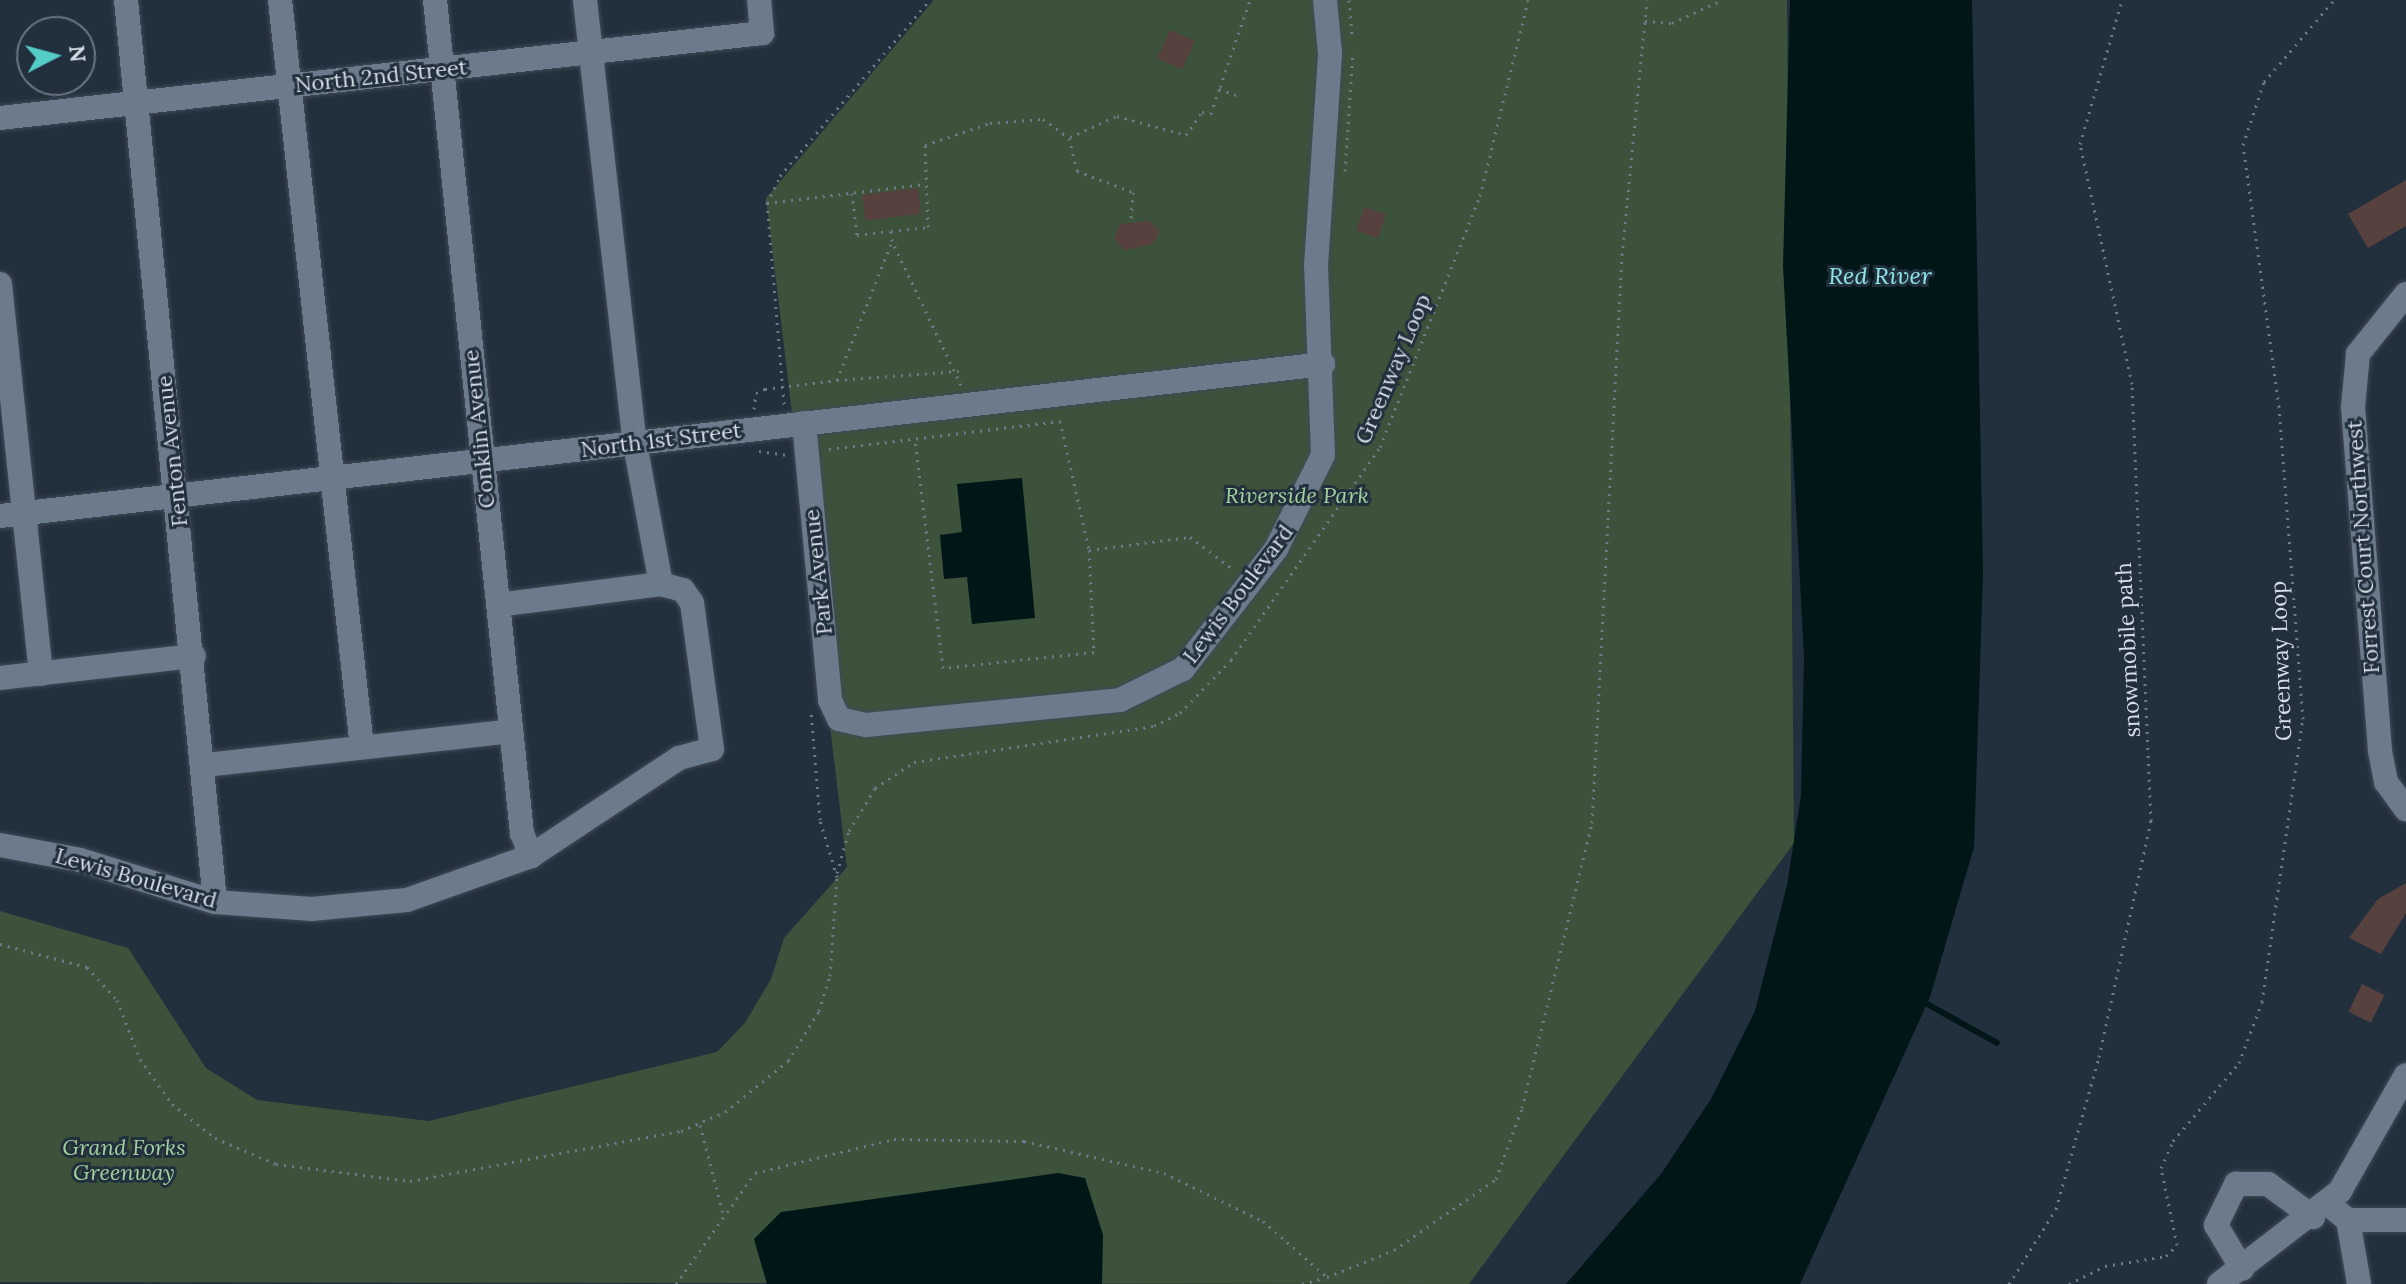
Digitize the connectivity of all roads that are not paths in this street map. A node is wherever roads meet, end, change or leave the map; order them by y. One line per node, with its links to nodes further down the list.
1 (126, 0): 10 (street, Fenton Avenue)
2 (280, 0): 9 (street)
3 (435, 0): 8 (street, Conklin Avenue)
4 (585, 0): 7 (street)
5 (759, 0): 7 (street, North 2nd Street)
6 (1325, 0): 14 (street, Lewis Boulevard)
7 (590, 52): 8 (street, North 2nd Street); 16 (street)
8 (442, 69): 9 (street, North 2nd Street); 17 (street, Conklin Avenue)
9 (289, 86): 10 (street, North 2nd Street); 18 (street)
10 (136, 103): 11 (street, North 2nd Street); 19 (street, Fenton Avenue)
11 (0, 118)
12 (0, 284): 20 (street)
13 (2406, 294): 30 (street, Forrest Court Northwest)
14 (1323, 364): 15 (street, North 1st Street); 26 (street, Lewis Boulevard)
15 (804, 423): 16 (street, North 1st Street); 26 (street, Park Avenue)
16 (635, 444): 17 (street, North 1st Street); 21 (street)
17 (483, 461): 18 (street, North 1st Street); 22 (street, Conklin Avenue)
18 (335, 478): 19 (street, North 1st Street); 28 (street)
19 (177, 496): 20 (street, North 1st Street); 23 (street, Fenton Avenue)
20 (11, 514): 24 (street)
21 (661, 584): 22 (street); 32 (street, Lewis Boulevard)
22 (498, 605): 27 (street, Conklin Avenue)
23 (194, 656): 24 (street); 29 (street, Fenton Avenue)
24 (41, 674): 25 (street)
25 (0, 678)
26 (839, 719)
27 (511, 731): 28 (street); 32 (street, Conklin Avenue)
28 (362, 747): 29 (street)
29 (205, 765): 33 (street, Fenton Avenue)
30 (2406, 810)
31 (0, 845): 33 (street, Lewis Boulevard)
32 (531, 856): 33 (street, Lewis Boulevard)
33 (215, 902)
34 (2406, 1075): 35 (street)
35 (2320, 1210): 36 (street); 38 (street); 38 (street)
36 (2348, 1220): 37 (street); 40 (street)
37 (2406, 1220)
38 (2242, 1269): 39 (street)
39 (2219, 1284)
40 (2359, 1284)

